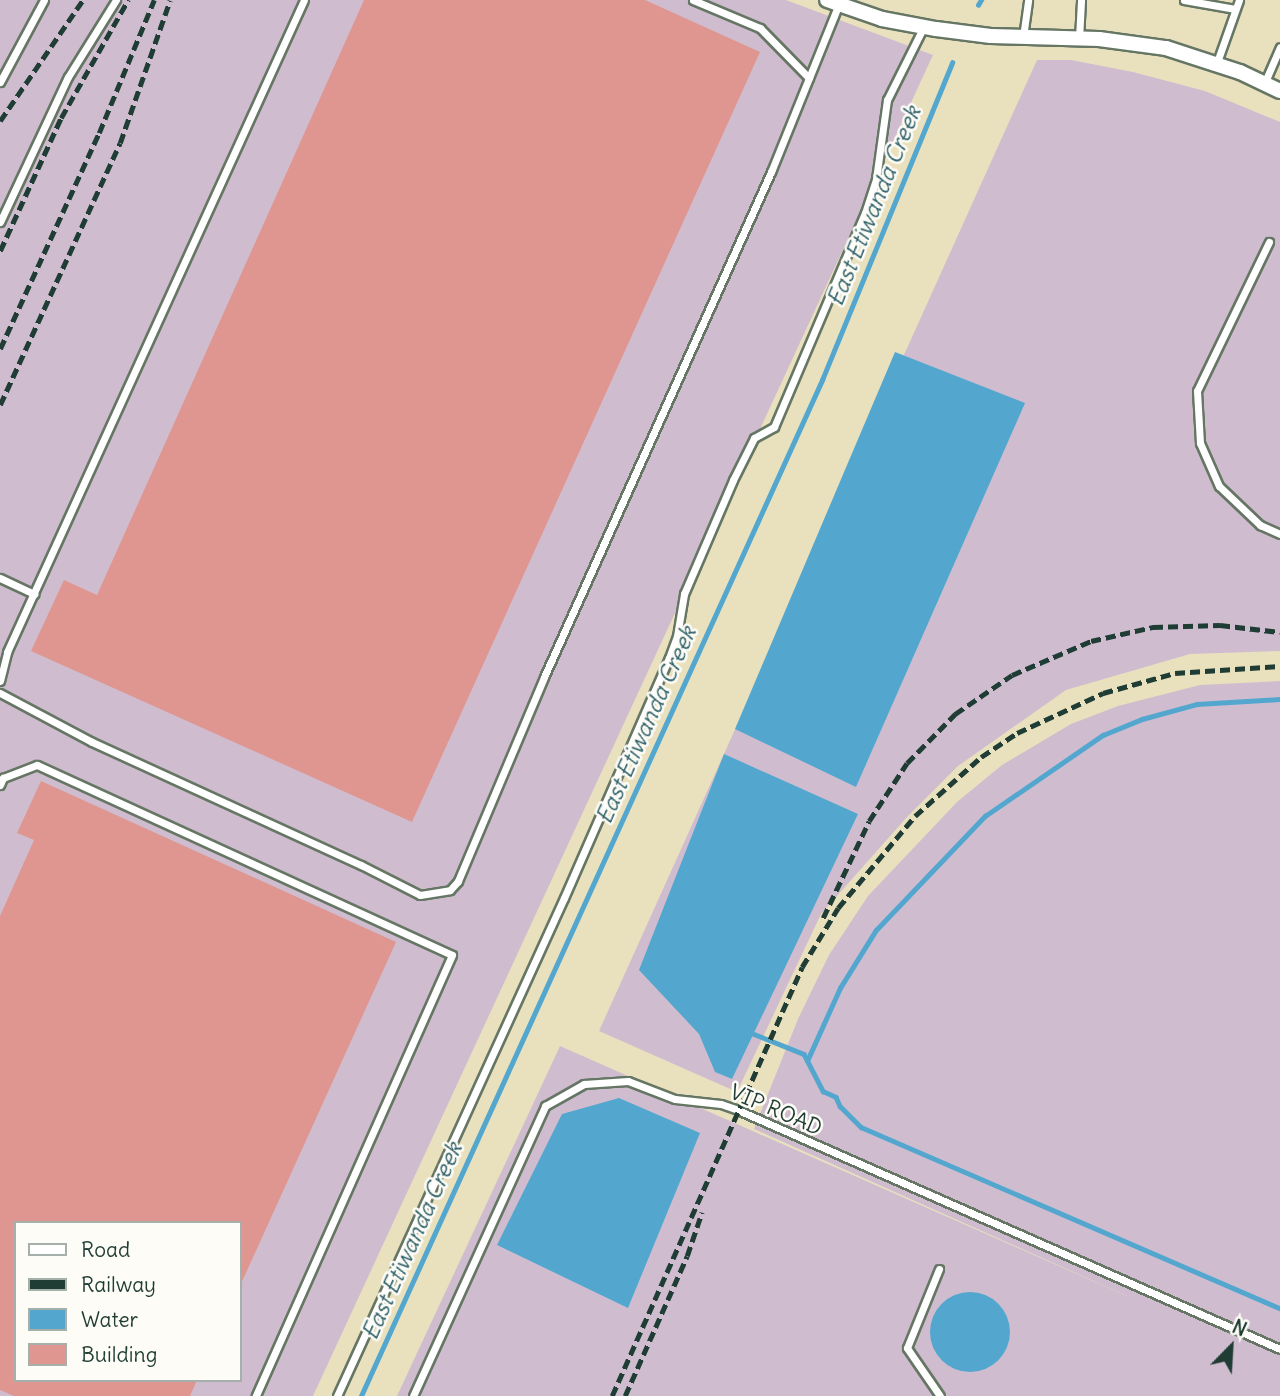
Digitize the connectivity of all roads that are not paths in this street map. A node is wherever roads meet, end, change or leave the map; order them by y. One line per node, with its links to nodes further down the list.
1 (44, 0): 17 (lane)
2 (116, 0): 20 (lane)
3 (304, 0): 24 (lane)
4 (693, 0): 16 (lane)
5 (1028, 0): 12 (lane)
6 (1184, 0): 10 (lane)
7 (1239, 0): 10 (lane)
8 (833, 2): 11 (street); 16 (lane)
9 (1081, 4): 13 (lane)
10 (1235, 9): 15 (lane)
11 (930, 28): 12 (street); 32 (lane)
12 (1023, 37): 13 (street)
13 (1079, 39): 15 (street)
14 (1280, 47): 18 (lane)
15 (1216, 65): 18 (street)
16 (809, 78): 27 (lane)
17 (0, 82)
18 (1264, 84): 19 (street)
19 (1280, 91)
20 (0, 222)
21 (1269, 242): 22 (lane)
22 (1280, 534)
23 (0, 578): 24 (lane)
24 (34, 594): 25 (lane)
25 (3, 657): 26 (lane)
26 (0, 681)
27 (0, 693)
28 (0, 785): 31 (lane)
29 (939, 1269): 34 (lane)
30 (1280, 1349): 33 (lane, VIP ROAD)
31 (256, 1396)
32 (337, 1396)
33 (413, 1396)
34 (940, 1396)

